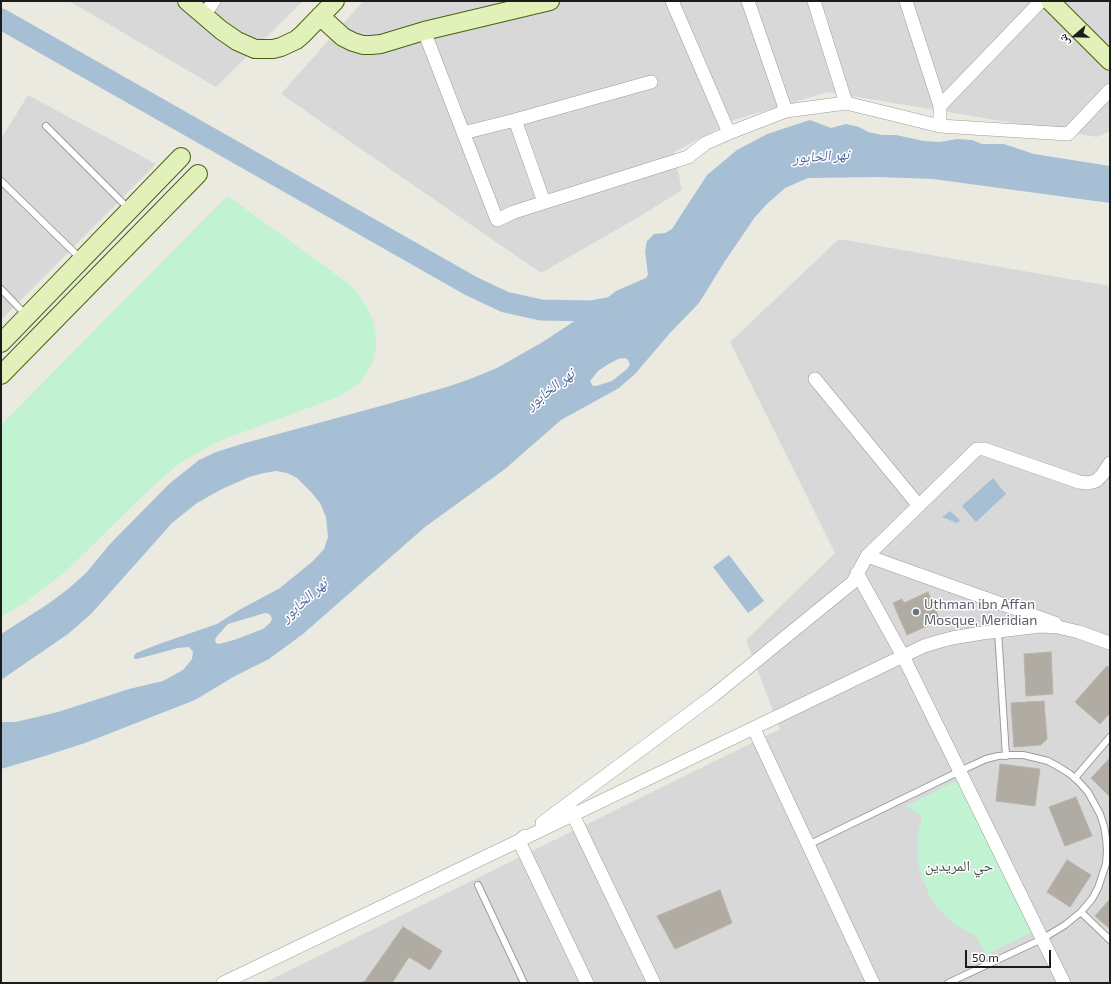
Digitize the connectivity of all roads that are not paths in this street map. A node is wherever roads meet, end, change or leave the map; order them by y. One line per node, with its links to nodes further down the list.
1 (187, 1): 11 (street)
2 (214, 1): 11 (street)
3 (335, 1): 12 (street)
4 (550, 1): 13 (street)
5 (672, 1): 24 (street)
6 (748, 1): 19 (street)
7 (814, 1): 17 (street)
8 (906, 1): 18 (street)
9 (1041, 1): 18 (street)
10 (1050, 1): 14 (street)
11 (204, 15): 12 (street)
12 (320, 16): 13 (street)
13 (424, 31): 23 (street)
14 (1110, 61)
15 (651, 82): 20 (street)
16 (1110, 90): 22 (street)
17 (846, 103): 19 (street); 22 (street)
18 (940, 106): 22 (street)
19 (786, 111): 24 (street)
20 (515, 120): 23 (street); 28 (street)
21 (46, 126): 29 (lane)
22 (940, 126)
23 (463, 133): 28 (street)
24 (729, 133): 28 (street)
25 (182, 157): 29 (street)
26 (198, 174): 34 (street)
27 (1, 180): 30 (lane)
28 (544, 202)
29 (130, 210): 30 (street)
30 (82, 260): 32 (street)
31 (1, 289): 32 (lane)
32 (28, 316): 33 (street)
33 (1, 343)
34 (1, 375)
35 (814, 379): 37 (street)
36 (1110, 463): 37 (street)
37 (919, 506): 38 (street)
38 (867, 556): 39 (street); 41 (street)
39 (858, 573): 43 (street); 50 (street)
40 (998, 631): 41 (street); 43 (street); 46 (lane)
41 (1079, 632): 42 (street)
42 (1110, 643)
43 (903, 656): 44 (street); 47 (street)
44 (754, 729): 49 (street); 52 (street)
45 (1110, 737): 48 (lane)
46 (1006, 756): 47 (lane); 48 (lane)
47 (960, 771): 52 (lane); 55 (street)
48 (1075, 778): 51 (lane)
49 (573, 815): 50 (street); 60 (street)
50 (519, 841): 57 (street); 59 (street)
51 (1108, 842): 54 (lane)
52 (808, 845): 61 (street)
53 (478, 885): 58 (lane)
54 (1081, 912): 55 (lane); 56 (lane)
55 (1042, 938): 62 (lane); 63 (street)
56 (1110, 940)
57 (223, 983)
58 (524, 983)
59 (587, 983)
60 (654, 983)
61 (872, 983)
62 (948, 983)
63 (1064, 983)

